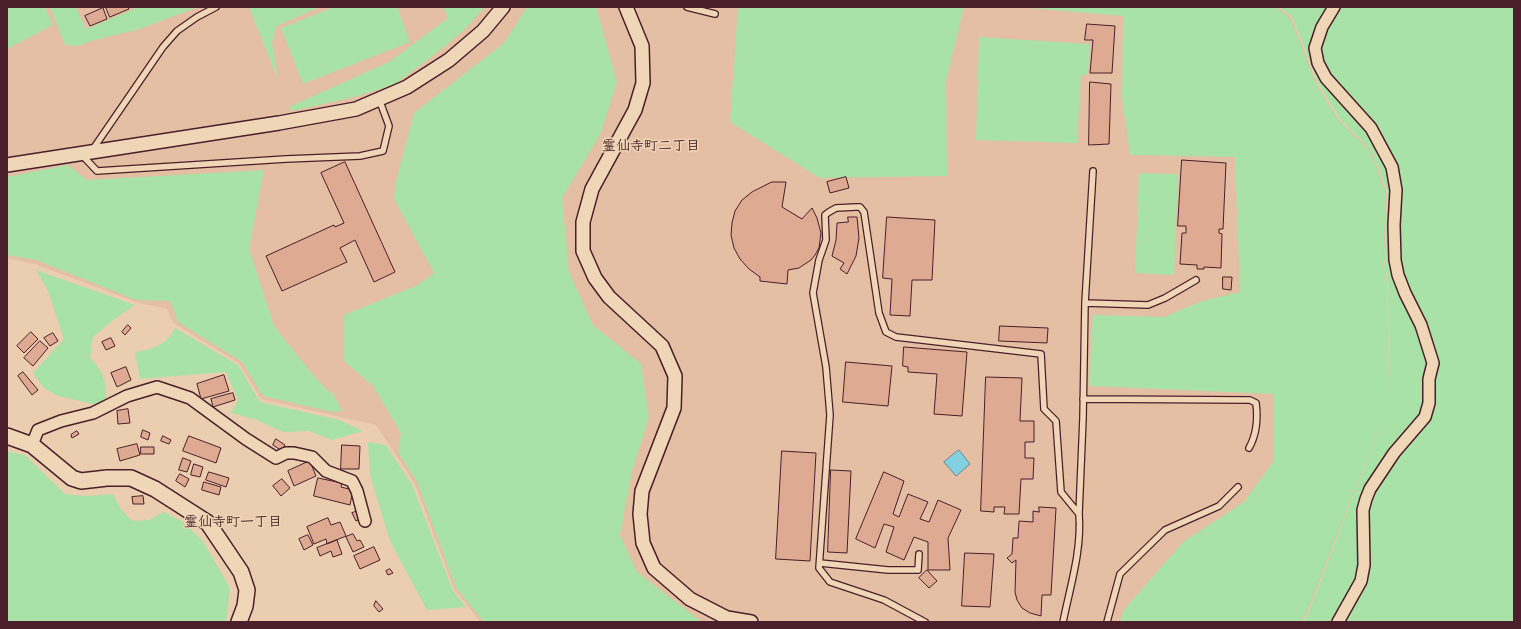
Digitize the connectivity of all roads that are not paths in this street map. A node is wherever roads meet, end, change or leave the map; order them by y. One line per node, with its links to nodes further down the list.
1 (216, 7): 8 (lane)
2 (503, 7): 7 (street)
3 (626, 7): 23 (street)
4 (687, 7): 6 (lane)
5 (1334, 7): 27 (street)
6 (715, 14)
7 (379, 99): 8 (street); 8 (lane)
8 (87, 154): 9 (street)
9 (7, 165)
10 (1093, 172): 12 (lane)
11 (1196, 280): 12 (lane)
12 (1084, 303): 13 (lane)
13 (1083, 399): 16 (lane); 18 (lane)
14 (7, 436): 15 (main road)
15 (32, 445): 19 (street); 22 (main road)
16 (1249, 448)
17 (1238, 487): 26 (lane)
18 (1079, 514): 21 (lane); 25 (lane)
19 (365, 521)
20 (919, 554): 21 (lane)
21 (820, 563): 24 (lane)
22 (239, 622)
23 (751, 622)
24 (925, 622)
25 (1063, 622)
26 (1107, 622)
27 (1338, 622)

